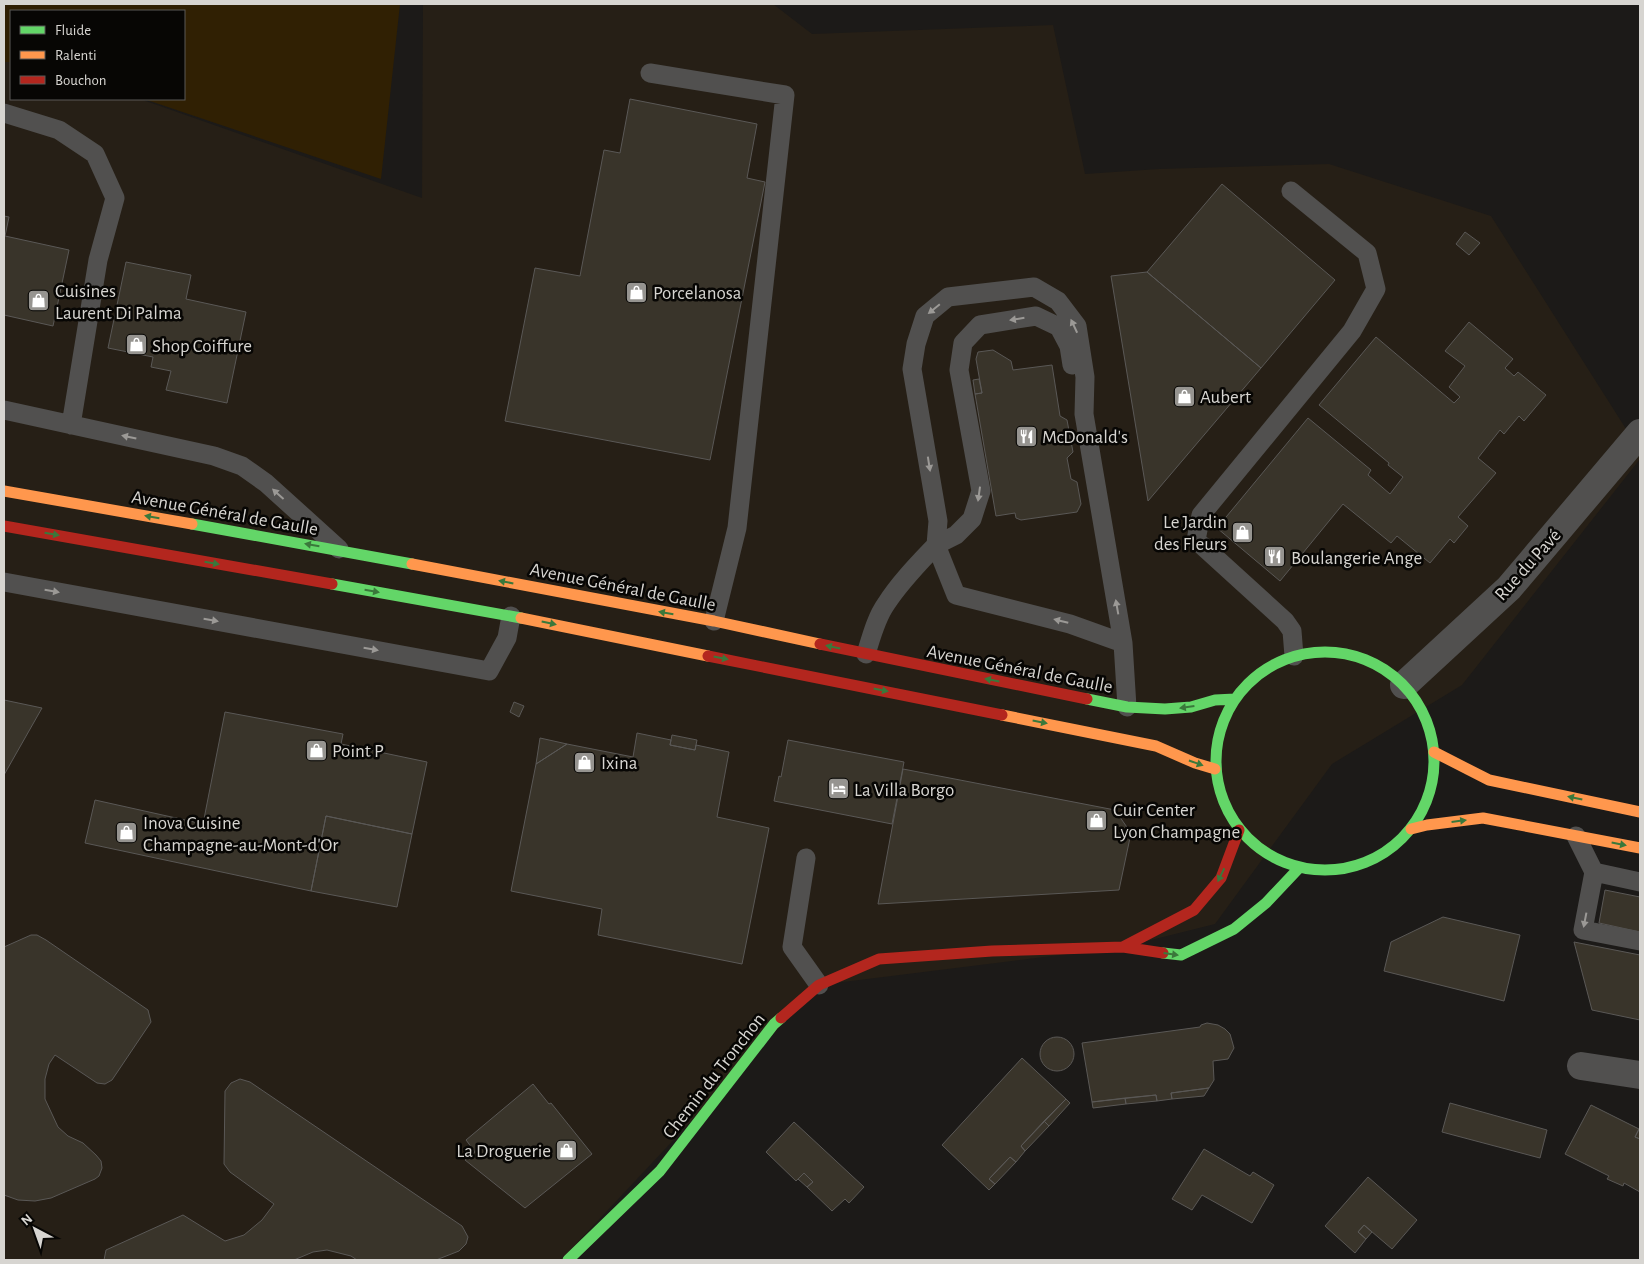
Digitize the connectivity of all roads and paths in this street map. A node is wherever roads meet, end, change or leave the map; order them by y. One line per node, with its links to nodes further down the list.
1 (650, 74): 14 (lane)
2 (4, 113): 6 (lane)
3 (1291, 191): 17 (lane)
4 (4, 410): 6 (lane)
5 (1084, 414): 10 (lane, one-way to 10); 10 (lane, one-way to 10); 15 (lane, one-way to 5)
6 (71, 425): 11 (lane, one-way to 6)
7 (1640, 433): 18 (street, Rue du Pavé)
8 (4, 491): 11 (main road, Avenue Général de Gaulle, one-way to 8)
9 (4, 526): 13 (main road, one-way to 13)
10 (936, 545): 15 (lane, one-way to 10); 16 (lane)
11 (340, 550): 14 (main road, Avenue Général de Gaulle, one-way to 11)
12 (4, 582): 13 (lane, one-way to 13)
13 (511, 616): 22 (main road, one-way to 22)
14 (714, 621): 16 (main road, Avenue Général de Gaulle, one-way to 14)
15 (1123, 643): 20 (lane)
16 (866, 654): 20 (main road, Avenue Général de Gaulle, one-way to 16)
17 (1294, 656): 18 (main road); 19 (main road)
18 (1404, 684): 21 (main road)
19 (1234, 699): 20 (main road, Avenue Général de Gaulle, one-way to 20); 22 (main road)
20 (1127, 707)
21 (1434, 752): 23 (main road, one-way to 21); 24 (main road)
22 (1215, 769): 25 (main road)
23 (1640, 812)
24 (1411, 829): 26 (main road, one-way to 26); 29 (main road)
25 (1239, 830): 29 (main road); 33 (main road, Chemin du Tronchon, one-way to 33)
26 (1576, 836): 27 (main road, one-way to 27); 30 (lane)
27 (1640, 848)
28 (806, 858): 34 (lane)
29 (1299, 868): 33 (main road, Chemin du Tronchon, one-way to 29)
30 (1594, 872): 31 (lane); 32 (lane, one-way to 32)
31 (1639, 886)
32 (1640, 941)
33 (1123, 947): 34 (main road, Chemin du Tronchon)
34 (819, 985): 37 (main road, Chemin du Tronchon)
35 (1581, 1066): 36 (street)
36 (1640, 1075)
37 (568, 1260)

